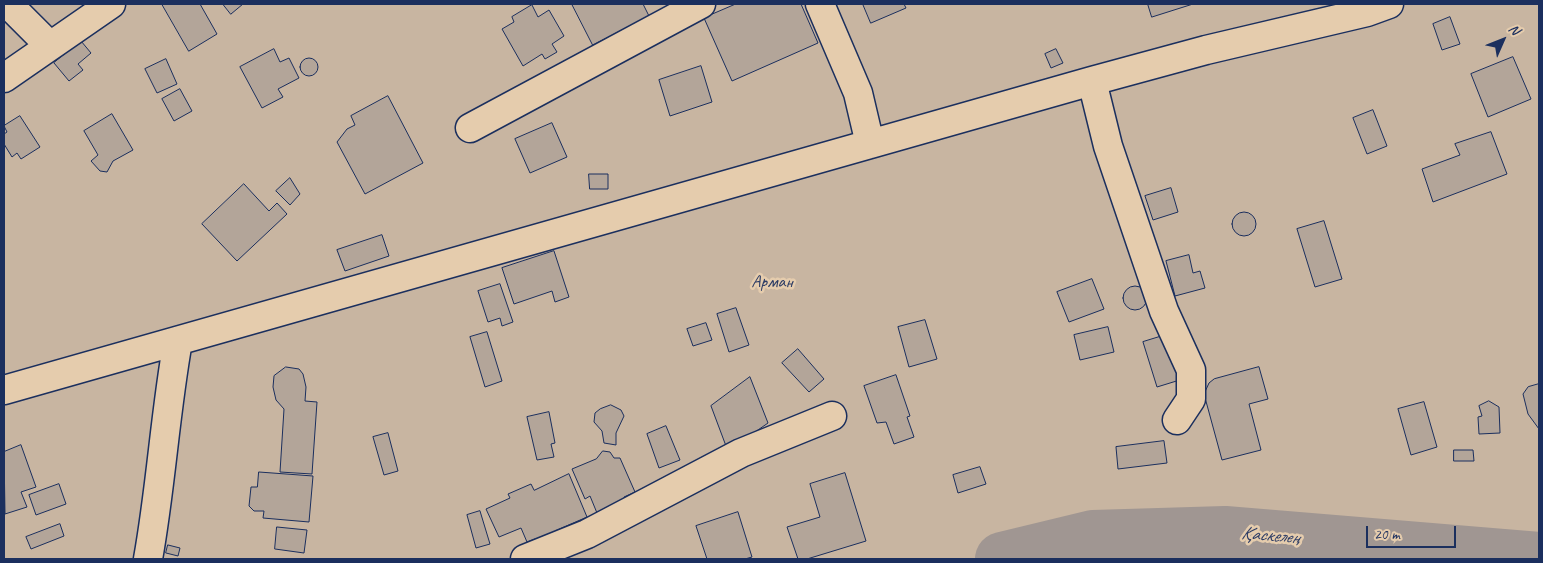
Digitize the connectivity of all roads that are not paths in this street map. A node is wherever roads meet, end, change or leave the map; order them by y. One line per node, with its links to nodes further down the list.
1 (8, 4): 6 (street)
2 (111, 4): 6 (street)
3 (701, 4): 9 (street)
4 (820, 4): 10 (street)
5 (1389, 4): 8 (street)
6 (50, 46): 7 (street)
7 (4, 78)
8 (1092, 81): 10 (street); 14 (street)
9 (470, 128)
10 (870, 144): 11 (street)
11 (178, 341): 12 (street); 15 (street)
12 (4, 390)
13 (832, 416): 16 (street)
14 (1177, 420)
15 (148, 559)
16 (525, 559)

